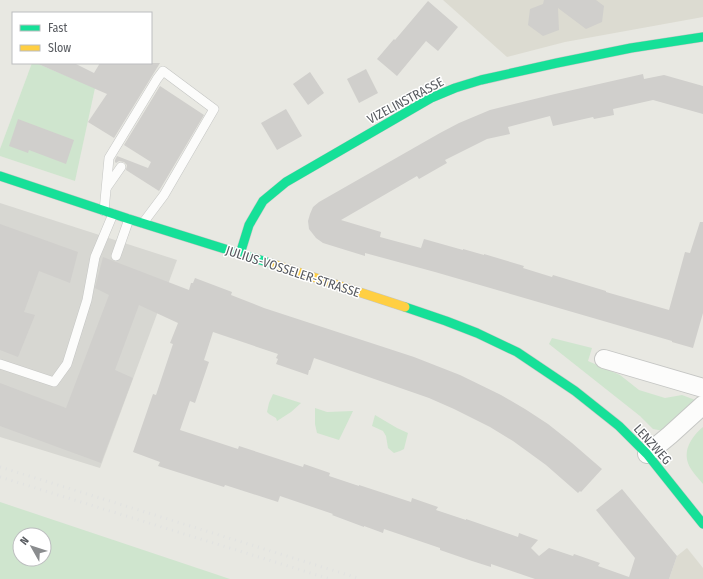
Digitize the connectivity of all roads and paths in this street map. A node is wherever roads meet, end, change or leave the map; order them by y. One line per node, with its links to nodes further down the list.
1 (703, 37): 8 (street, VIZELINSTRASSE)
2 (122, 167): 4 (lane)
3 (0, 176): 5 (street, JULIUS-VOSSELER-STRASSE)
4 (106, 189): 5 (lane); 7 (lane)
5 (109, 212): 6 (street, JULIUS-VOSSELER-STRASSE); 11 (lane)
6 (129, 219): 7 (street, JULIUS-VOSSELER-STRASSE); 9 (lane)
7 (143, 223): 8 (street, JULIUS-VOSSELER-STRASSE)
8 (240, 254): 13 (street, JULIUS-VOSSELER-STRASSE)
9 (116, 256)
10 (604, 358): 12 (street)
11 (0, 364)
12 (703, 388)
13 (575, 391): 15 (street, LENZWEG)
14 (703, 405): 15 (street)
15 (647, 454): 16 (street, LENZWEG)
16 (703, 524)

